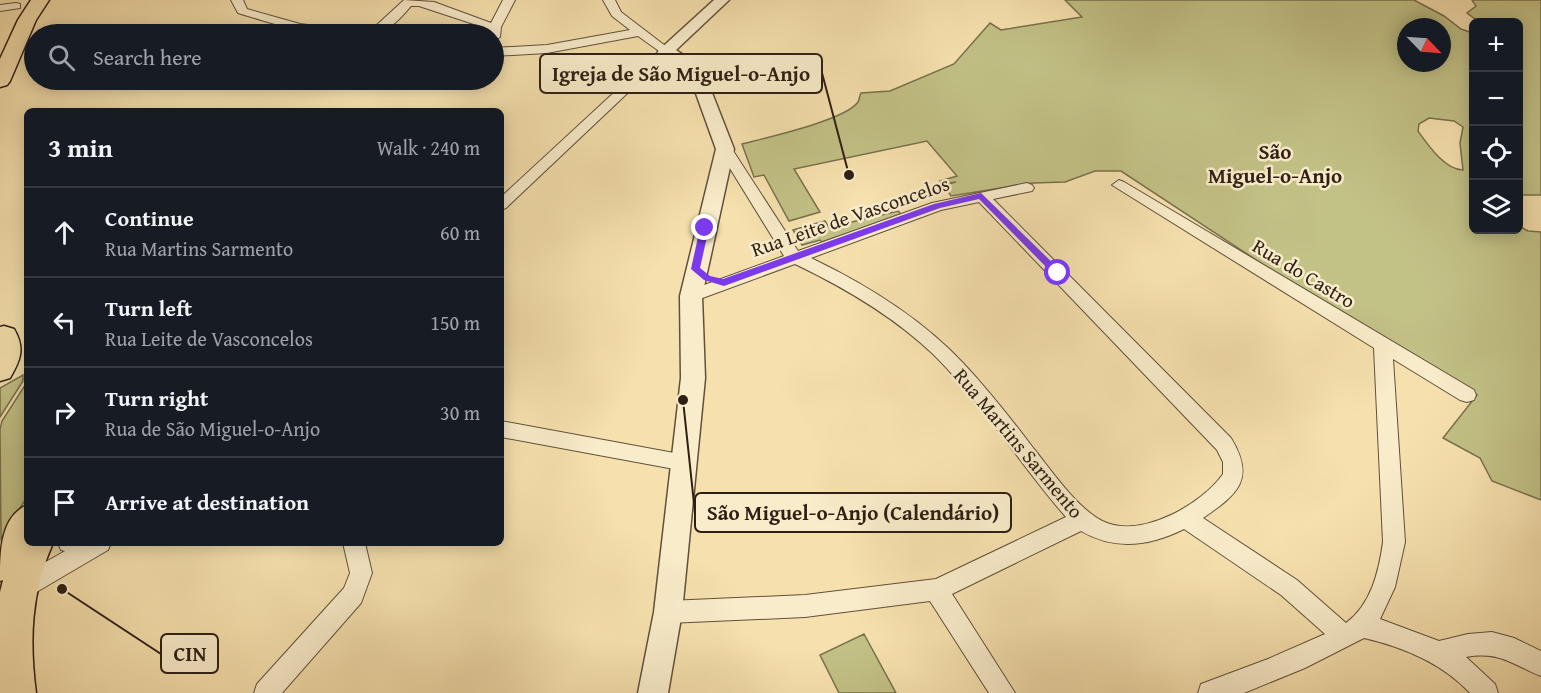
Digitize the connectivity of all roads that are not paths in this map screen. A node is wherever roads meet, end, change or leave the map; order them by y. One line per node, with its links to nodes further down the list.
1 (40, 0): 8 (main road)
2 (237, 0): 9 (street)
3 (509, 0): 12 (street)
4 (609, 0): 14 (street)
5 (722, 0): 16 (street)
6 (21, 3): 7 (street); 15 (main road)
7 (0, 8)
8 (25, 24)
9 (288, 24)
10 (386, 24): 11 (street)
11 (482, 24)
12 (497, 24)
13 (24, 27): 18 (main road)
14 (638, 32): 16 (street); 17 (street)
15 (0, 48)
16 (666, 51): 19 (street); 25 (street)
17 (504, 52)
18 (0, 81)
19 (725, 148): 20 (street); 21 (street)
20 (744, 177): 21 (street); 26 (street)
21 (716, 183): 27 (street)
22 (1119, 184): 31 (street, Rua do Castro)
23 (1027, 188): 24 (street, Rua Leite de Vasconcelos)
24 (981, 196): 26 (street, Rua Leite de Vasconcelos); 38 (street, Rua Martins Sarmento)
25 (504, 202)
26 (795, 257): 28 (street, Rua Leite de Vasconcelos); 39 (street, Rua Martins Sarmento)
27 (695, 269): 28 (street); 29 (street)
28 (724, 283): 29 (street, Rua Leite de Vasconcelos)
29 (690, 296): 37 (street)
30 (10, 337): 33 (main road)
31 (1383, 345): 35 (street, Rua do Castro); 46 (street)
32 (24, 367): 34 (main road)
33 (0, 370)
34 (0, 378)
35 (1467, 396)
36 (504, 430): 37 (street)
37 (685, 463): 45 (street)
38 (1186, 519): 39 (street, Rua Martins Sarmento); 46 (street)
39 (1082, 520): 44 (street)
40 (24, 532): 43 (main road)
41 (89, 546): 43 (street)
42 (355, 546): 50 (street)
43 (16, 565): 49 (main road)
44 (936, 590): 45 (street); 52 (street)
45 (668, 612): 51 (street)
46 (1353, 632): 47 (street); 53 (street)
47 (1438, 653): 48 (street); 54 (street)
48 (1541, 664)
49 (16, 693)
50 (266, 693)
51 (653, 693)
52 (1002, 693)
53 (1210, 693)
54 (1486, 693)

